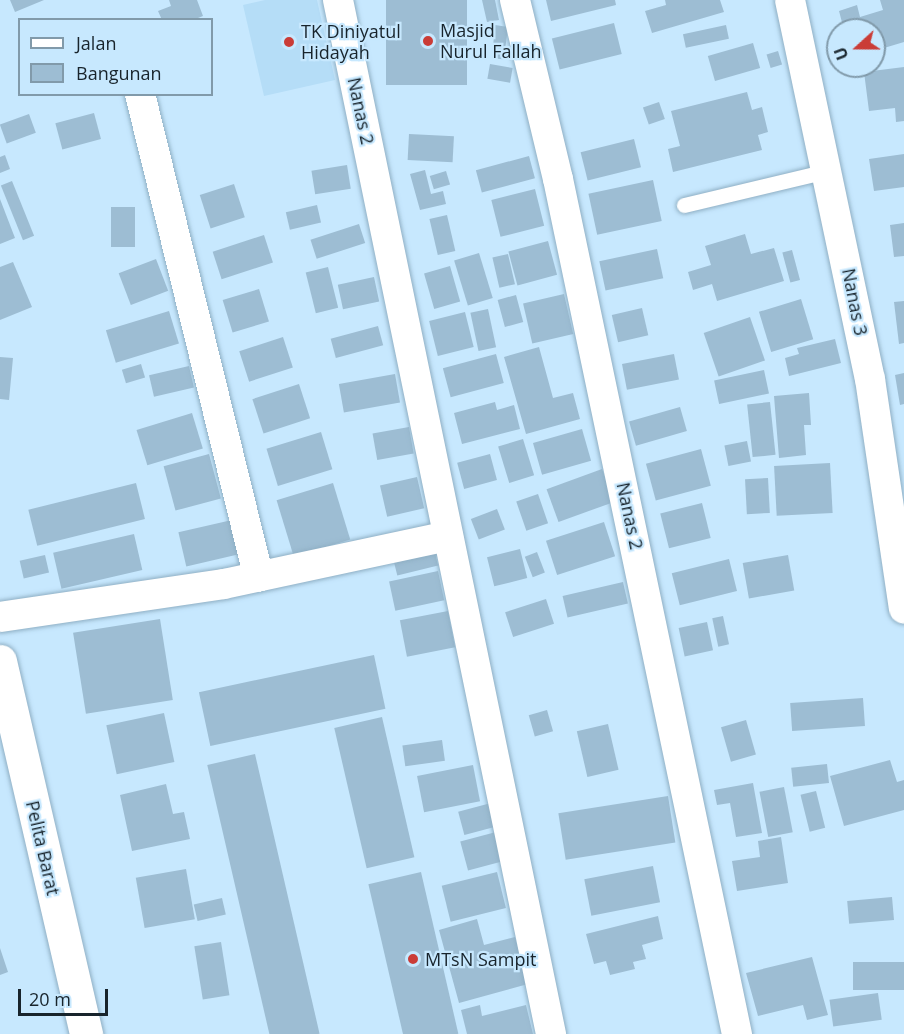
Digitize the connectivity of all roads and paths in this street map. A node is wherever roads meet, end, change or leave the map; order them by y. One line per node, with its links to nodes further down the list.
1 (338, 0): 7 (street, Nanas 2)
2 (514, 0): 14 (street, Nanas 2)
3 (790, 0): 5 (street, Nanas 3)
4 (140, 96): 8 (street)
5 (827, 171): 6 (lane); 9 (street, Nanas 3)
6 (684, 205)
7 (448, 536): 8 (street); 13 (street, Nanas 2)
8 (259, 577): 10 (street)
9 (904, 608)
10 (0, 617)
11 (0, 661): 12 (street, Pelita Barat)
12 (86, 1034)
13 (551, 1034)
14 (737, 1034)

